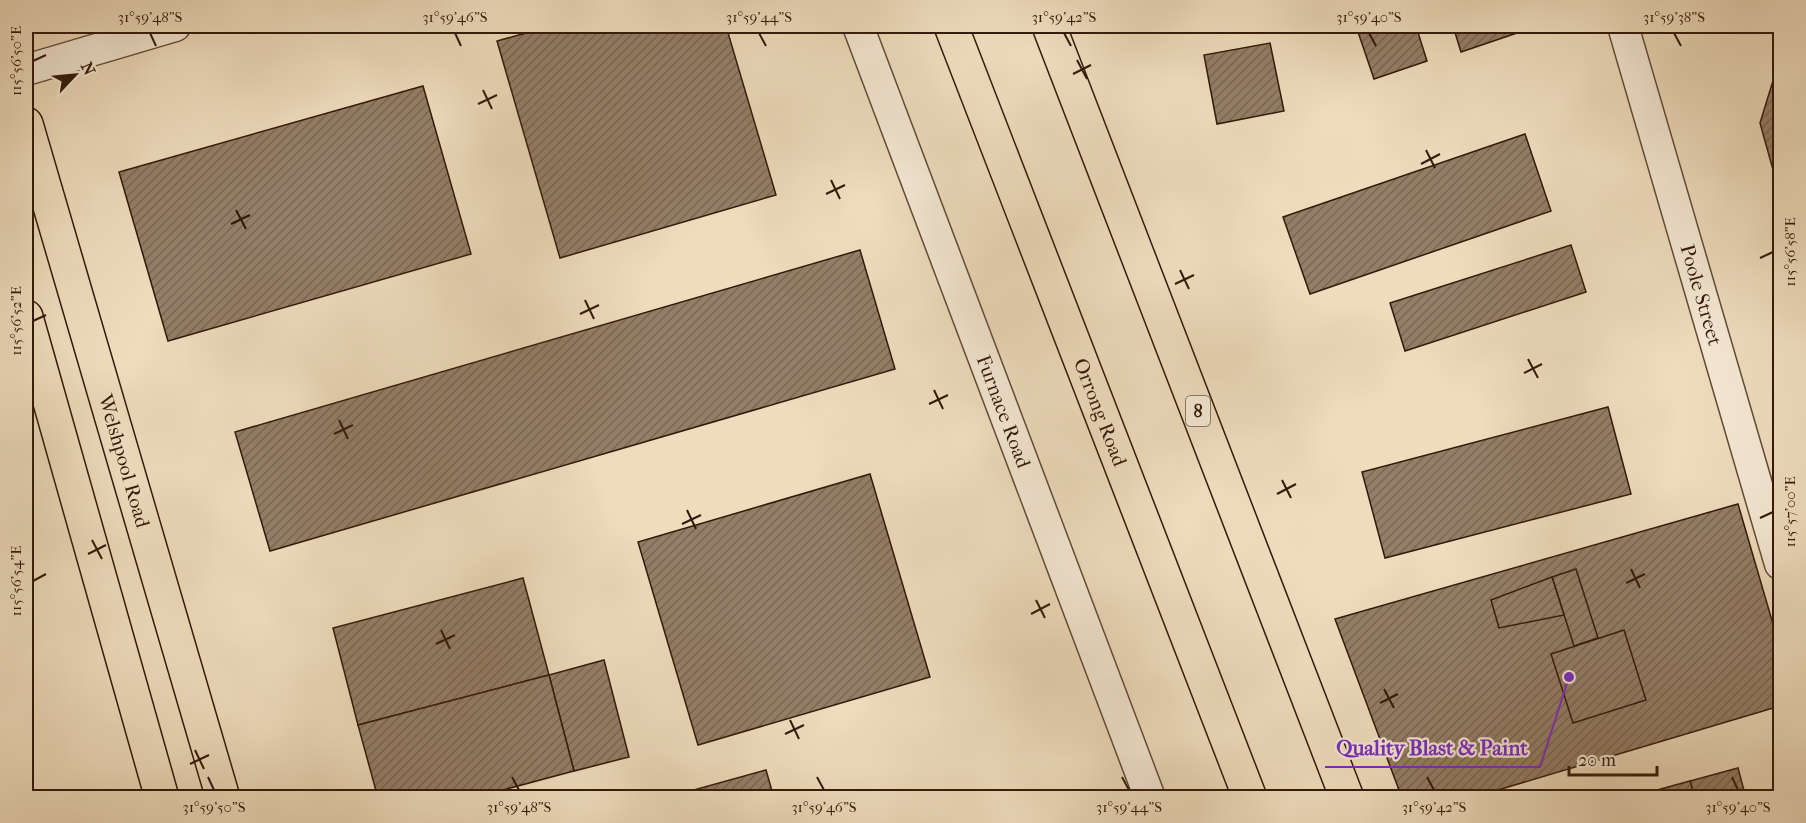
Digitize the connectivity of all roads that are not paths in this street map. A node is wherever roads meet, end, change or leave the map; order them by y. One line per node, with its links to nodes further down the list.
1 (175, 26): 6 (street)
2 (858, 26): 12 (street, Furnace Road)
3 (951, 26): 13 (main road, Orrong Road)
4 (1049, 26): 14 (main road, 8)
5 (1623, 26): 9 (street, Poole Street)
6 (26, 70)
7 (26, 124): 11 (main road, Welshpool Road)
8 (26, 317): 10 (main road)
9 (1780, 564)
10 (162, 798)
11 (223, 798)
12 (1150, 798)
13 (1250, 798)
14 (1347, 798)

